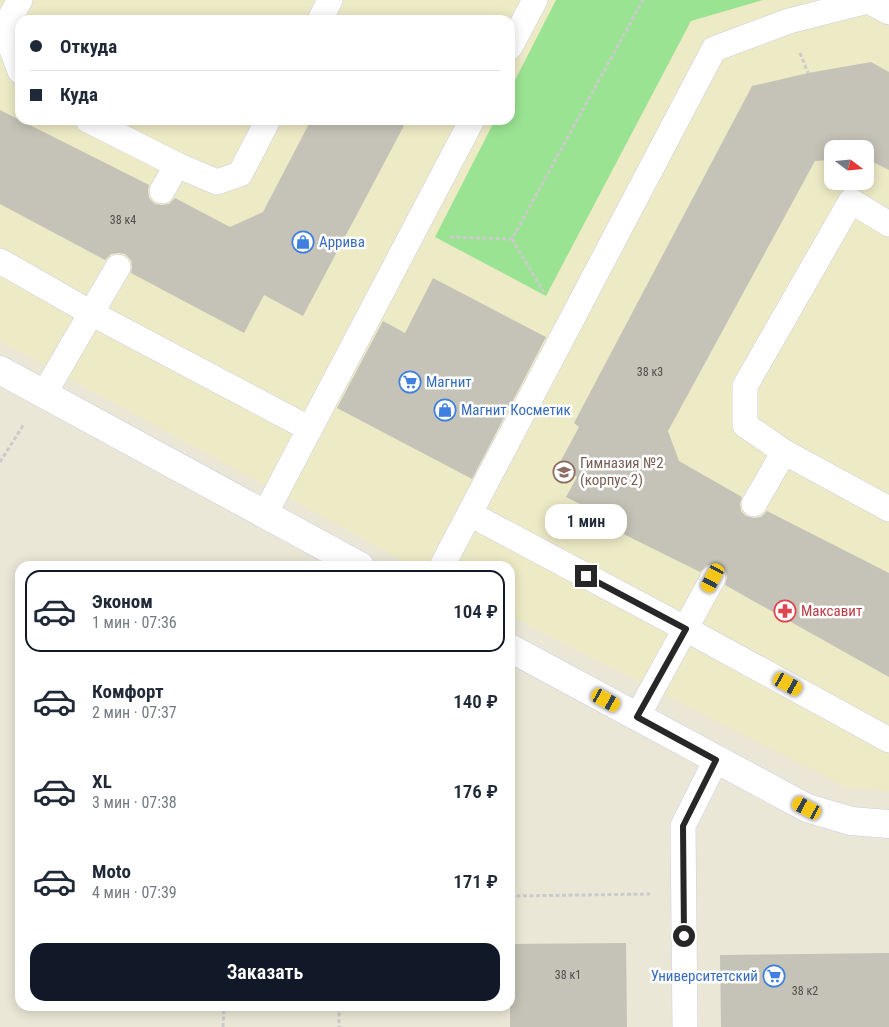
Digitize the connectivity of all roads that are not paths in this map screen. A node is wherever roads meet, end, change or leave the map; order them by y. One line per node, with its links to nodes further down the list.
1 (20, 0): 7 (lane)
2 (330, 0): 5 (lane)
3 (535, 0): 6 (lane)
4 (889, 12): 24 (lane)
5 (322, 15)
6 (515, 38)
7 (15, 58)
8 (98, 125): 11 (lane)
9 (265, 125): 11 (lane)
10 (469, 125): 19 (lane)
11 (177, 165): 12 (lane)
12 (162, 191)
13 (889, 224): 20 (lane)
14 (0, 261): 16 (lane)
15 (118, 267): 16 (lane)
16 (91, 313): 18 (lane); 19 (lane)
17 (0, 370): 18 (street)
18 (44, 394): 23 (street)
19 (310, 429): 23 (lane)
20 (784, 452): 21 (lane); 22 (lane)
21 (754, 504)
22 (889, 509)
23 (264, 514): 25 (street)
24 (470, 514): 26 (lane); 28 (lane)
25 (351, 561)
26 (445, 561)
27 (713, 578): 28 (lane)
28 (686, 629): 30 (lane); 31 (lane)
29 (515, 651): 30 (street)
30 (637, 717): 32 (street)
31 (889, 740)
32 (716, 760): 33 (street); 34 (lane)
33 (889, 824)
34 (685, 1027)

